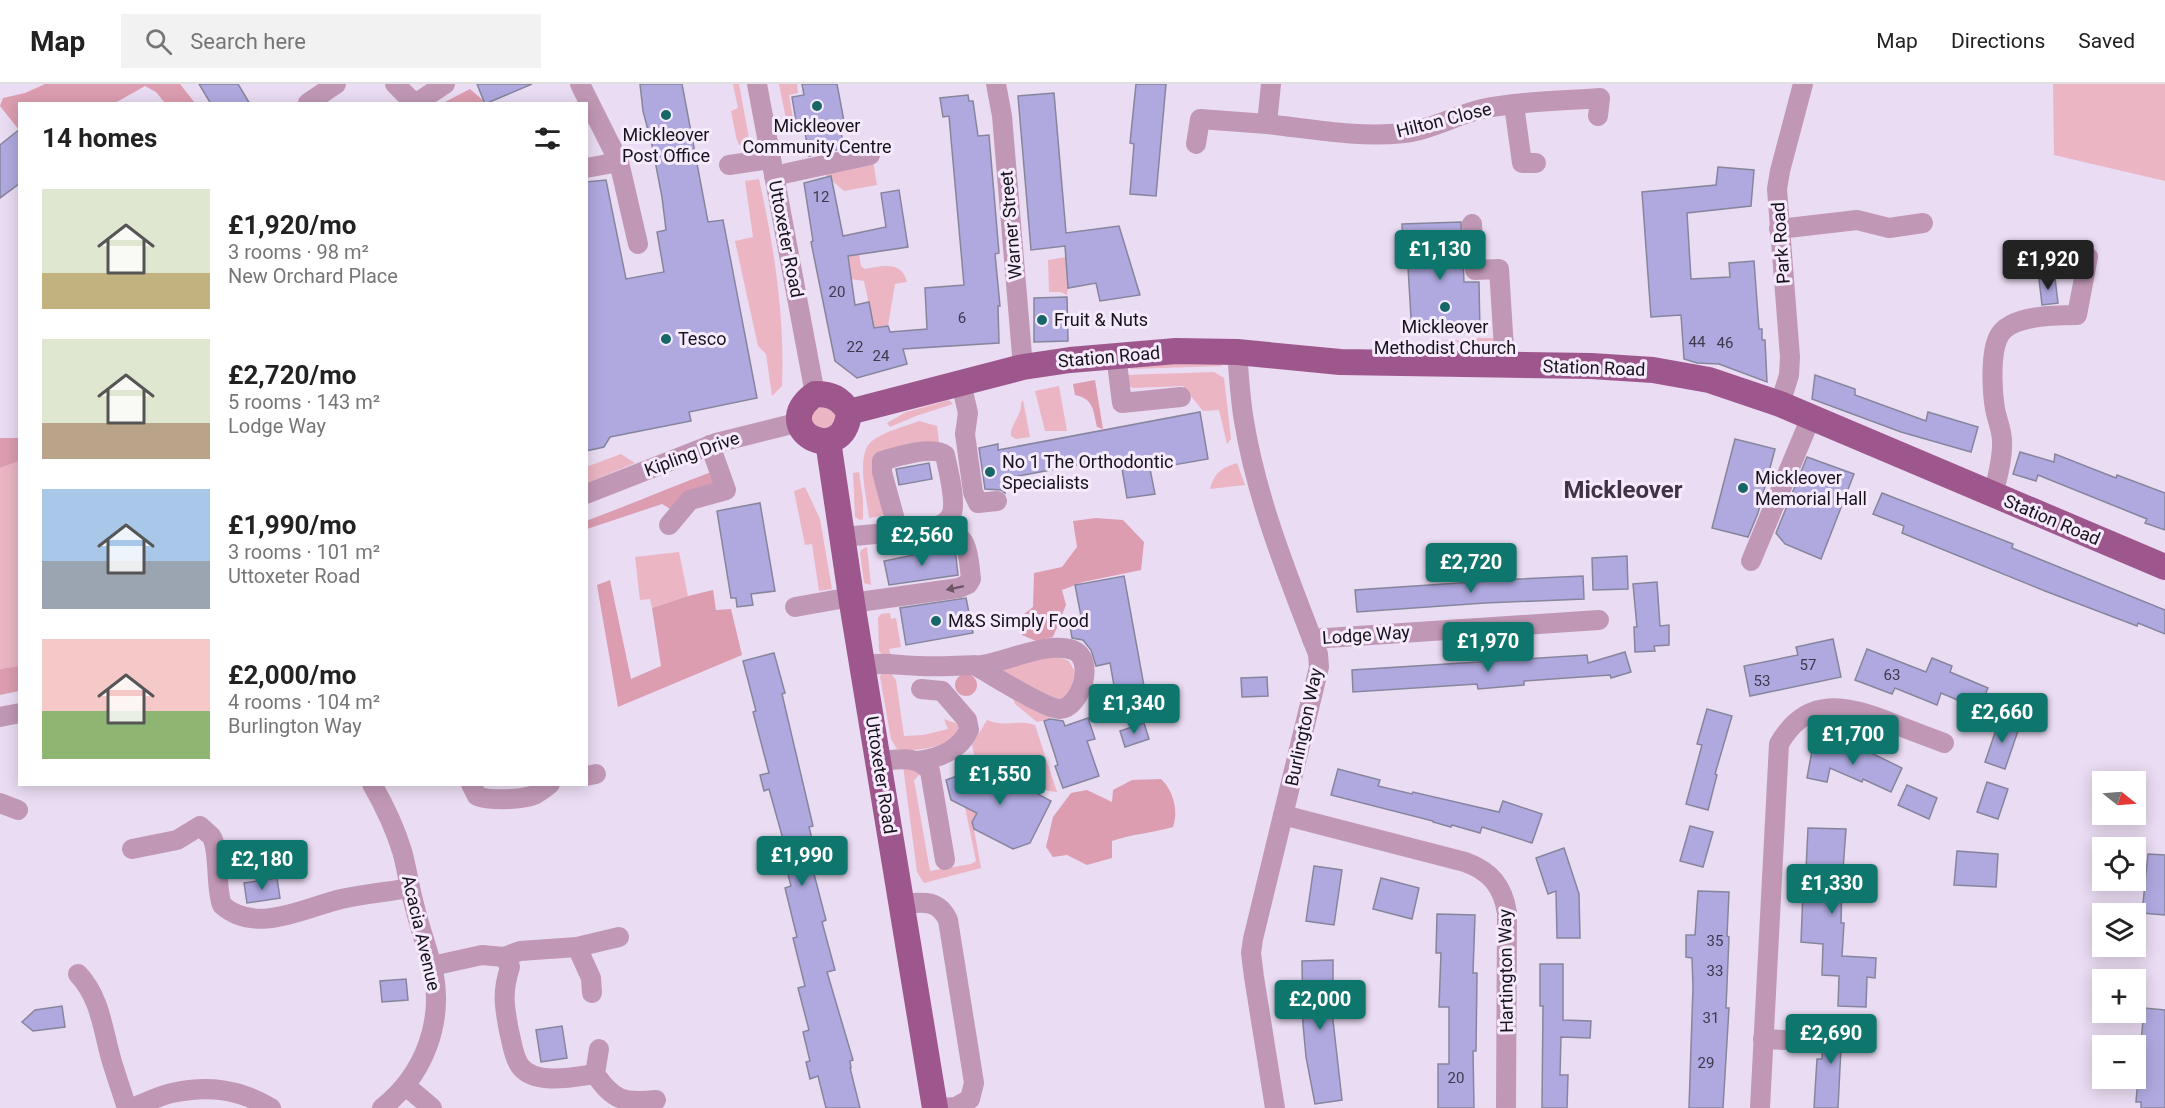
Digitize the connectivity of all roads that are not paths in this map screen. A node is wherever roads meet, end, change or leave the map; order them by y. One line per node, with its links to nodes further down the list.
1 (336, 84): 9 (street)
2 (394, 84): 10 (street)
3 (445, 84): 11 (street)
4 (580, 84): 12 (street)
5 (757, 84): 23 (street, Uttoxeter Road)
6 (996, 84): 33 (street, Warner Street)
7 (1271, 84): 16 (street)
8 (1803, 84): 27 (street, Park Road)
9 (309, 102)
10 (413, 102)
11 (418, 102)
12 (586, 102)
13 (1514, 105): 15 (street, Hilton Close); 16 (street, Hilton Close); 21 (street, Hilton Close)
14 (588, 109): 17 (street)
15 (1598, 116)
16 (1267, 124): 18 (street, Hilton Close)
17 (593, 125): 20 (street)
18 (1196, 144)
19 (870, 155): 23 (street)
20 (620, 162): 24 (street); 28 (street)
21 (1536, 163)
22 (729, 165): 23 (street)
23 (773, 167): 35 (street, Uttoxeter Road)
24 (588, 168)
25 (1923, 223): 27 (street)
26 (1472, 224): 32 (street)
27 (1779, 229): 37 (street, Park Road)
28 (638, 244)
29 (2067, 257): 44 (street)
30 (1237, 352): 31 (main road, Station Road); 32 (main road, Station Road); 55 (street, Burlington Way)
31 (1116, 355): 33 (main road, Station Road); 36 (street)
32 (1505, 365): 37 (main road, Station Road)
33 (1023, 367): 34 (main road, Station Road)
34 (961, 382): 38 (main road, Station Road); 45 (street)
35 (815, 394): 38 (main road); 40 (main road)
36 (1181, 397)
37 (1780, 404): 39 (main road, Station Road)
38 (849, 412): 41 (main road)
39 (1811, 417): 44 (main road, Station Road); 50 (street)
40 (800, 422): 41 (main road); 42 (street, Kipling Drive)
41 (828, 441): 49 (main road, Uttoxeter Road)
42 (710, 445): 43 (street, Kipling Drive); 46 (street)
43 (588, 493)
44 (1993, 496): 51 (main road, Station Road)
45 (997, 501)
46 (669, 525)
47 (933, 528): 48 (street); 48 (street); 52 (street, one-way to 52)
48 (898, 531): 49 (street)
49 (842, 537): 52 (main road, Uttoxeter Road)
50 (1751, 561)
51 (2165, 567)
52 (852, 600): 53 (street); 57 (main road, Uttoxeter Road)
53 (795, 607)
54 (1599, 620): 55 (street, Lodge Way)
55 (1312, 639): 67 (street, Burlington Way)
56 (974, 665): 56 (street); 57 (street)
57 (864, 666): 62 (main road, Uttoxeter Road)
58 (921, 689): 63 (street)
59 (18, 713): 60 (street)
60 (0, 717)
61 (1944, 743): 78 (street)
62 (878, 761): 63 (street); 71 (main road, Uttoxeter Road)
63 (918, 761): 69 (street)
64 (373, 786): 70 (street, Acacia Avenue)
65 (472, 786): 66 (street)
66 (547, 786)
67 (1283, 815): 90 (street, Burlington Way); 91 (street, Hartington Way)
68 (132, 849): 70 (street)
69 (945, 860)
70 (410, 888): 75 (street, Acacia Avenue)
71 (902, 904): 89 (main road, Uttoxeter Road); 89 (street)
72 (619, 938): 73 (street)
73 (577, 947): 74 (street); 77 (street)
74 (504, 957): 75 (street); 81 (street)
75 (432, 966): 82 (street, Acacia Avenue)
76 (78, 974): 84 (street)
77 (592, 993)
78 (1763, 1039): 79 (street); 92 (street)
79 (1785, 1040)
80 (599, 1048): 81 (street)
81 (595, 1074): 83 (street)
82 (406, 1086): 87 (street, Acacia Avenue); 88 (street)
83 (656, 1100)
84 (128, 1108)
85 (132, 1108): 86 (street)
86 (271, 1108)
87 (382, 1108)
88 (432, 1108)
89 (937, 1108)
90 (1275, 1108)
91 (1506, 1108)
92 (1760, 1108)

